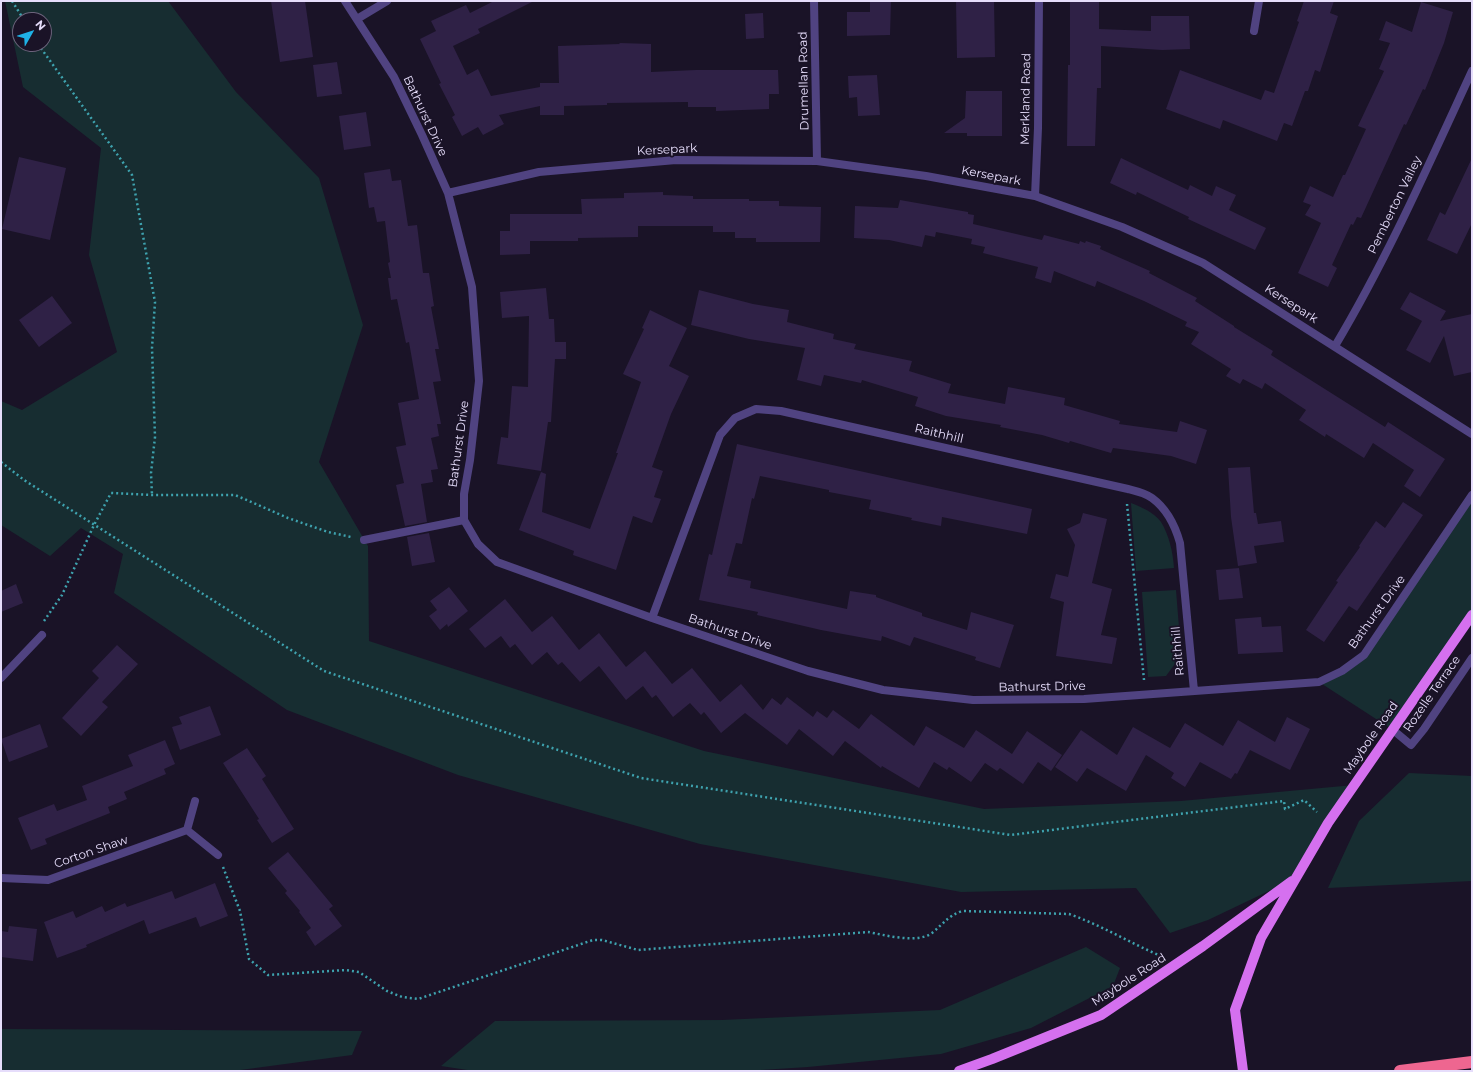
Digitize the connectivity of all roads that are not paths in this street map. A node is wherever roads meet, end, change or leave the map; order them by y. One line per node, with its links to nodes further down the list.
1 (345, 1): 6 (street, Bathurst Drive)
2 (387, 1): 6 (street)
3 (814, 1): 9 (street, Drumellan Road)
4 (1038, 1): 11 (street, Merkland Road)
5 (1258, 1): 7 (street)
6 (357, 19): 10 (street, Bathurst Drive)
7 (1254, 31)
8 (1472, 71): 12 (street, Pemberton Valley)
9 (817, 161): 10 (street, Kersepark); 11 (street, Kersepark)
10 (448, 193): 15 (street, Bathurst Drive)
11 (1035, 196): 12 (street, Kersepark)
12 (1334, 346): 13 (street, Kersepark)
13 (1472, 434)
14 (1472, 495): 22 (street, Bathurst Drive)
15 (464, 520): 16 (street); 18 (street, Bathurst Drive)
16 (364, 540)
17 (1472, 615): 23 (main road, Maybole Road)
18 (652, 618): 22 (street, Bathurst Drive); 22 (street, Raithhill)
19 (42, 635): 21 (street)
20 (1472, 658): 23 (street, Rozelle Terrace)
21 (1, 678)
22 (1194, 691)
23 (1393, 730): 28 (main road, Maybole Road)
24 (195, 801): 25 (street)
25 (187, 830): 26 (street); 27 (street, Corton Shaw)
26 (218, 855)
27 (1, 878)
28 (1296, 878): 30 (main road, Maybole Road); 31 (main road, Maybole Road)
29 (1472, 1062): 32 (highway)
30 (959, 1071)
31 (1243, 1071)
32 (1400, 1071)

